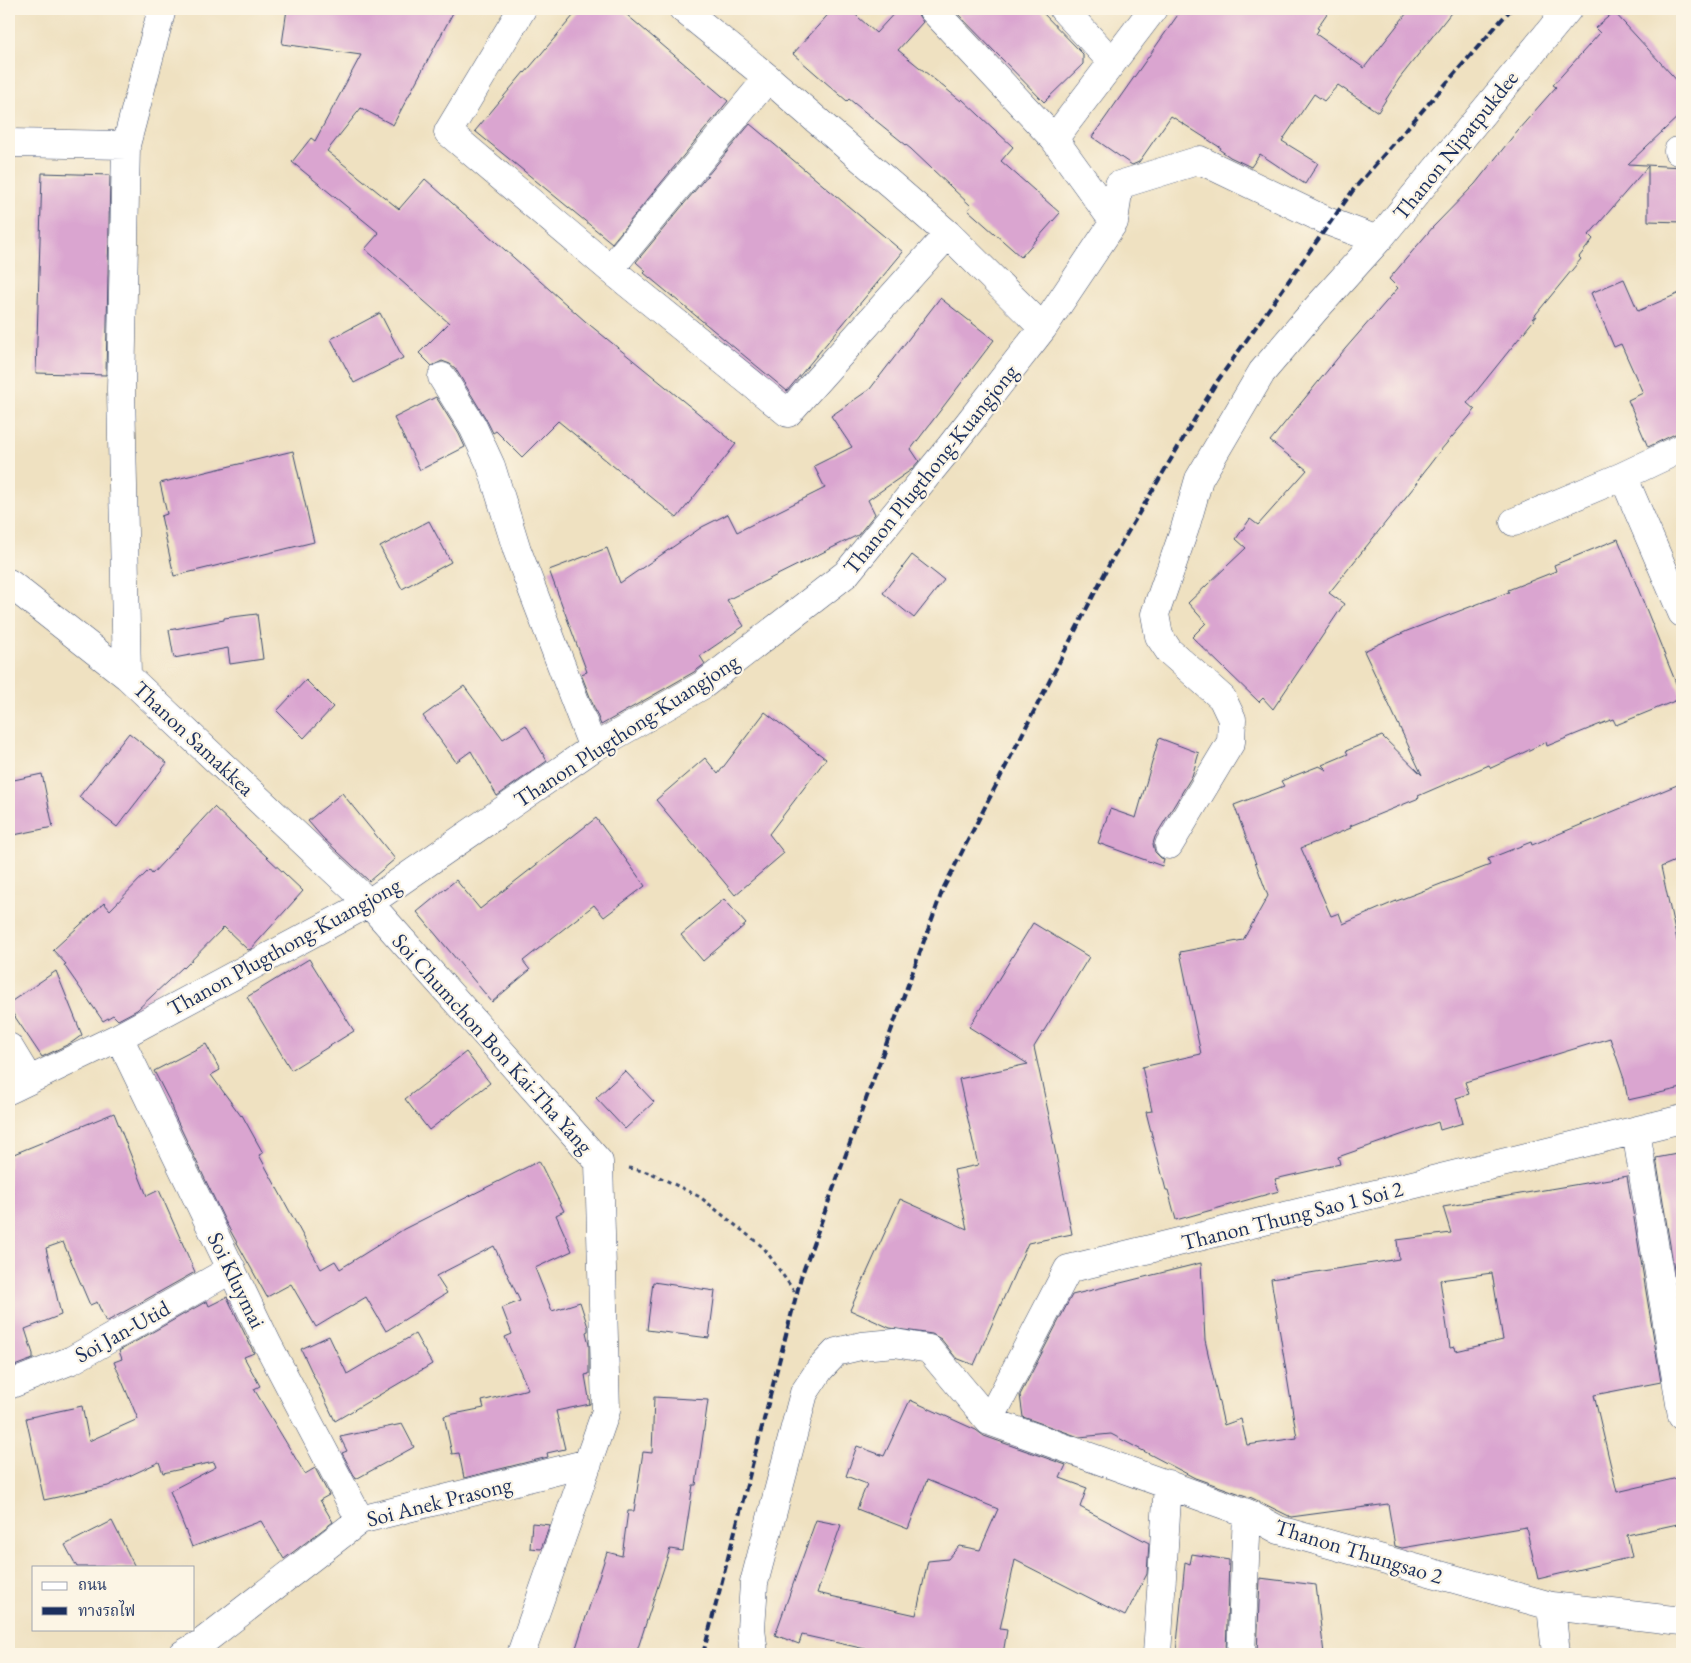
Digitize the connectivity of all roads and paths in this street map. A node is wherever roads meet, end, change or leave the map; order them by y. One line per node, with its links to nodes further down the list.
1 (162, 9): 12 (street)
2 (522, 9): 17 (street)
3 (684, 9): 9 (street)
4 (932, 9): 10 (street)
5 (1063, 9): 8 (street)
6 (1153, 9): 8 (street)
7 (1568, 9): 16 (street, Thanon Nipatpukdee)
8 (1112, 62): 10 (street)
9 (768, 78): 15 (street); 17 (street)
10 (1054, 139): 14 (street)
11 (9, 144): 12 (street)
12 (126, 145): 25 (street)
13 (1200, 160): 14 (street, Thanon Plugthong-Kuangjong); 16 (street, Thanon Nipatpukdee)
14 (1114, 222): 18 (street, Thanon Plugthong-Kuangjong)
15 (948, 234): 17 (street); 18 (street)
16 (1378, 240): 27 (street)
17 (610, 269)
18 (1043, 328): 26 (street, Thanon Plugthong-Kuangjong)
19 (442, 377): 26 (street)
20 (1682, 448): 21 (street)
21 (1623, 476): 22 (street); 24 (street)
22 (1514, 522)
23 (9, 583): 25 (street, Thanon Samakkea)
24 (1682, 613)
25 (127, 676): 28 (street, Thanon Samakkea)
26 (594, 748): 28 (street, Thanon Plugthong-Kuangjong)
27 (1169, 845)
28 (369, 904): 29 (street, Thanon Plugthong-Kuangjong); 34 (street, Soi Chumchon Bon Kai-Tha Yang)
29 (119, 1037): 31 (street, Thanon Plugthong-Kuangjong); 35 (street, Soi Kluymai)
30 (9, 1047): 31 (street)
31 (19, 1085)
32 (1682, 1119): 33 (street, Thanon Thung Sao 1 Soi 2)
33 (1636, 1132): 38 (street); 39 (street, Thanon Thung Sao 1 Soi 2)
34 (600, 1162): 36 (path); 40 (street, Soi Chumchon Bon Kai-Tha Yang)
35 (232, 1269): 37 (street, Soi Jan-Utid); 43 (street, Soi Kluymai)
36 (796, 1294)
37 (9, 1385)
38 (1682, 1416)
39 (989, 1421): 41 (street, Thanon Thungsao 2); 48 (street)
40 (588, 1463): 43 (street, Soi Anek Prasong); 47 (street, Soi Chumchon Bon Kai-Tha Yang)
41 (1168, 1484): 42 (street, Thanon Thungsao 2); 49 (street)
42 (1247, 1513): 44 (street, Thanon Thungsao 2); 50 (street)
43 (360, 1520): 46 (street, Soi Anek Prasong)
44 (1551, 1606): 45 (street, Thanon Thungsao 2); 51 (street)
45 (1682, 1621)
46 (183, 1654)
47 (521, 1654)
48 (754, 1654)
49 (1157, 1654)
50 (1241, 1654)
51 (1556, 1654)

